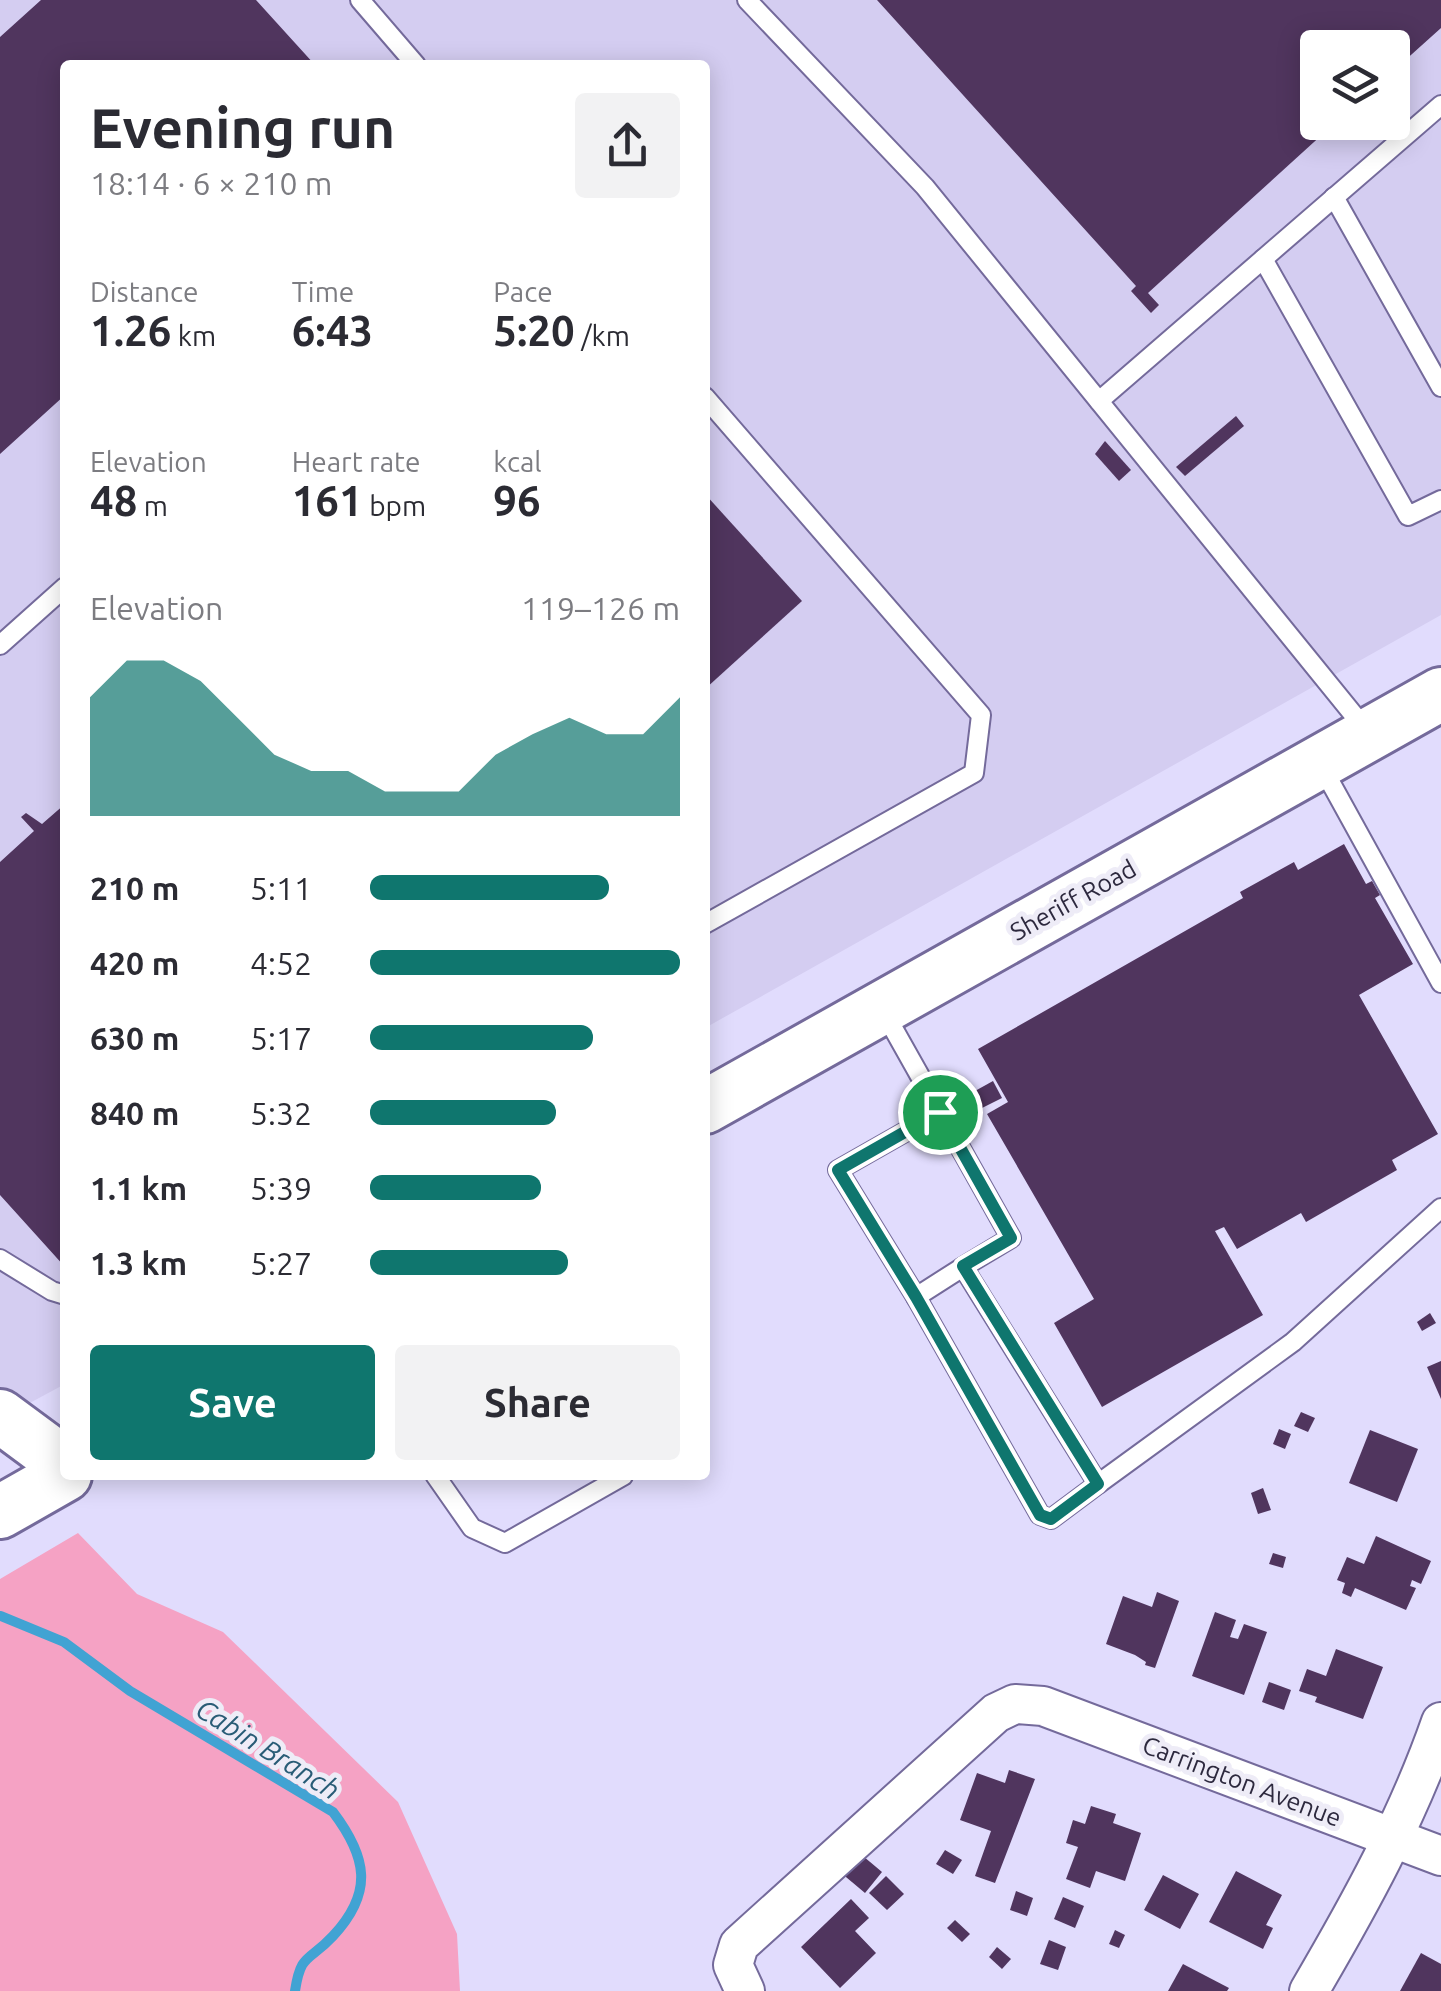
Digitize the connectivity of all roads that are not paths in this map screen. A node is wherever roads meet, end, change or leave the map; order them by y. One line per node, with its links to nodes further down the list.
1 (360, 0): 3 (lane)
2 (747, 0): 8 (lane)
3 (412, 60)
4 (1441, 105): 5 (lane)
5 (1334, 197): 6 (lane); 7 (lane)
6 (1263, 259): 8 (lane); 10 (lane)
7 (1441, 386)
8 (1099, 400): 14 (lane)
9 (710, 403): 16 (lane)
10 (1441, 500)
11 (60, 592): 12 (lane)
12 (0, 646)
13 (1441, 694): 14 (main road, Sheriff Road)
14 (1369, 734): 15 (main road, Sheriff Road)
15 (1320, 762): 17 (lane); 18 (main road, Sheriff Road)
16 (710, 921)
17 (1441, 982)
18 (881, 1008): 19 (main road, Sheriff Road); 20 (lane)
19 (710, 1104)
20 (940, 1112): 23 (lane); 25 (lane)
21 (1441, 1208): 31 (lane)
22 (0, 1259): 24 (lane)
23 (963, 1266): 25 (lane); 31 (lane)
24 (60, 1293)
25 (916, 1297): 31 (lane)
26 (0, 1416): 27 (main road)
27 (60, 1460)
28 (60, 1478): 32 (main road)
29 (439, 1480): 30 (lane)
30 (616, 1480)
31 (1098, 1484)
32 (0, 1512)
33 (1441, 1722): 34 (street)
34 (1394, 1838): 35 (street, Carrington Avenue); 36 (street, Carrington Avenue); 37 (street)
35 (1441, 1856)
36 (745, 1991)
37 (1310, 1991)

